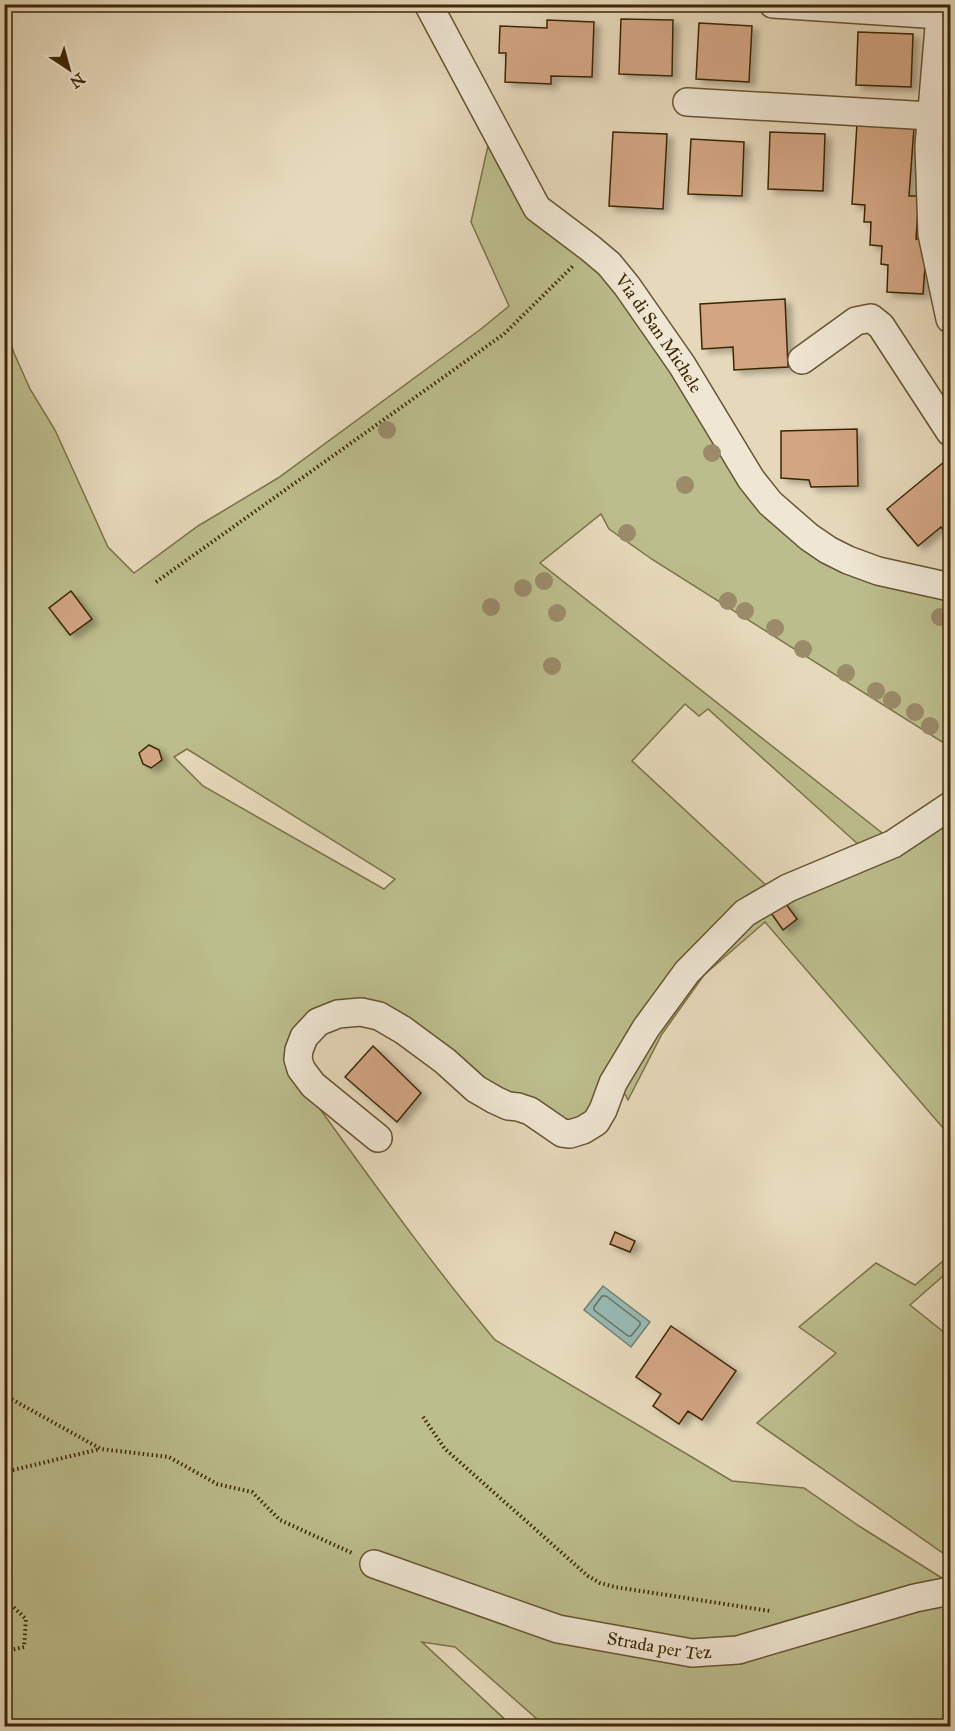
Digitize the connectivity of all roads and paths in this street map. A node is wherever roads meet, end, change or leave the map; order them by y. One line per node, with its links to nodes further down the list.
1 (428, 4): 5 (street, Via di San Michele)
2 (772, 4): 4 (street)
3 (687, 102): 4 (street)
4 (931, 116): 6 (street)
5 (590, 248): 9 (path); 10 (street, Via di San Michele)
6 (951, 319)
7 (802, 360): 8 (street)
8 (951, 432)
9 (156, 582)
10 (951, 587)
11 (951, 806): 12 (street)
12 (378, 1138)
13 (4, 1395): 15 (path)
14 (423, 1417): 20 (path)
15 (101, 1449): 16 (path); 17 (path)
16 (4, 1470)
17 (374, 1564): 18 (street, Strada per Tez)
18 (951, 1591)
19 (4, 1598): 21 (path)
20 (764, 1610)
21 (4, 1656)

